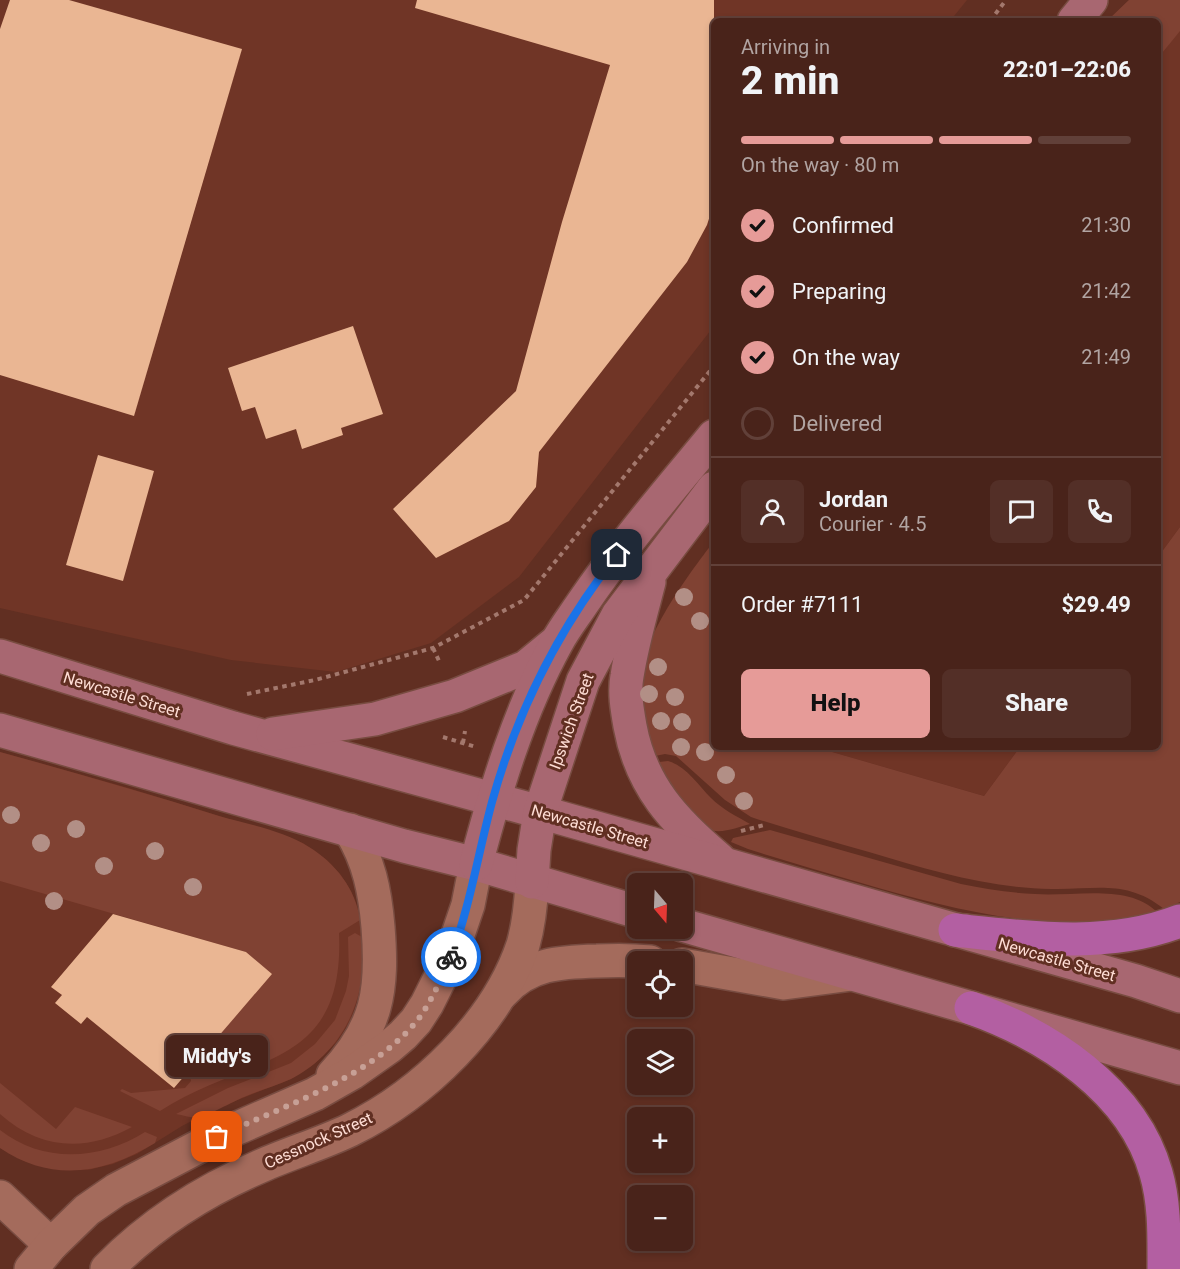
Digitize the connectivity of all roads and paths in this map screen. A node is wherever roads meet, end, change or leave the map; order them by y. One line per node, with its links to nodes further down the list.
1 (1006, 0): 3 (path)
2 (1091, 0): 4 (main road)
3 (992, 18)
4 (1076, 18)
5 (711, 370): 11 (path)
6 (711, 440): 9 (main road)
7 (711, 492): 8 (main road, Ipswich Street)
8 (651, 572): 17 (main road, Ipswich Street); 20 (main road)
9 (558, 641): 14 (main road); 16 (main road)
10 (0, 656): 14 (main road, Newcastle Street)
11 (238, 696)
12 (0, 730): 18 (main road)
13 (432, 734): 15 (path)
14 (259, 735): 16 (main road, Newcastle Street)
15 (462, 743)
16 (493, 799): 17 (main road, Newcastle Street); 19 (main road)
17 (540, 812): 20 (main road, Newcastle Street); 21 (main road, Ipswich Street)
18 (350, 830): 19 (main road); 33 (street)
19 (476, 864): 21 (main road); 33 (street)
20 (728, 866): 25 (main road, Newcastle Street)
21 (532, 882): 22 (main road); 30 (street, Cessnock Street)
22 (627, 909)
23 (1180, 921): 25 (highway)
24 (693, 928): 28 (main road)
25 (955, 930): 29 (main road, Newcastle Street)
26 (627, 960): 30 (street)
27 (693, 967): 28 (street)
28 (852, 974): 31 (main road)
29 (1180, 996)
30 (494, 1005): 37 (street, Cessnock Street)
31 (971, 1008): 32 (main road); 38 (highway)
32 (1180, 1068)
33 (315, 1094): 36 (street)
34 (0, 1197): 36 (street)
35 (1180, 1244): 39 (highway)
36 (41, 1257)
37 (107, 1269)
38 (1164, 1269)
39 (1174, 1269)

